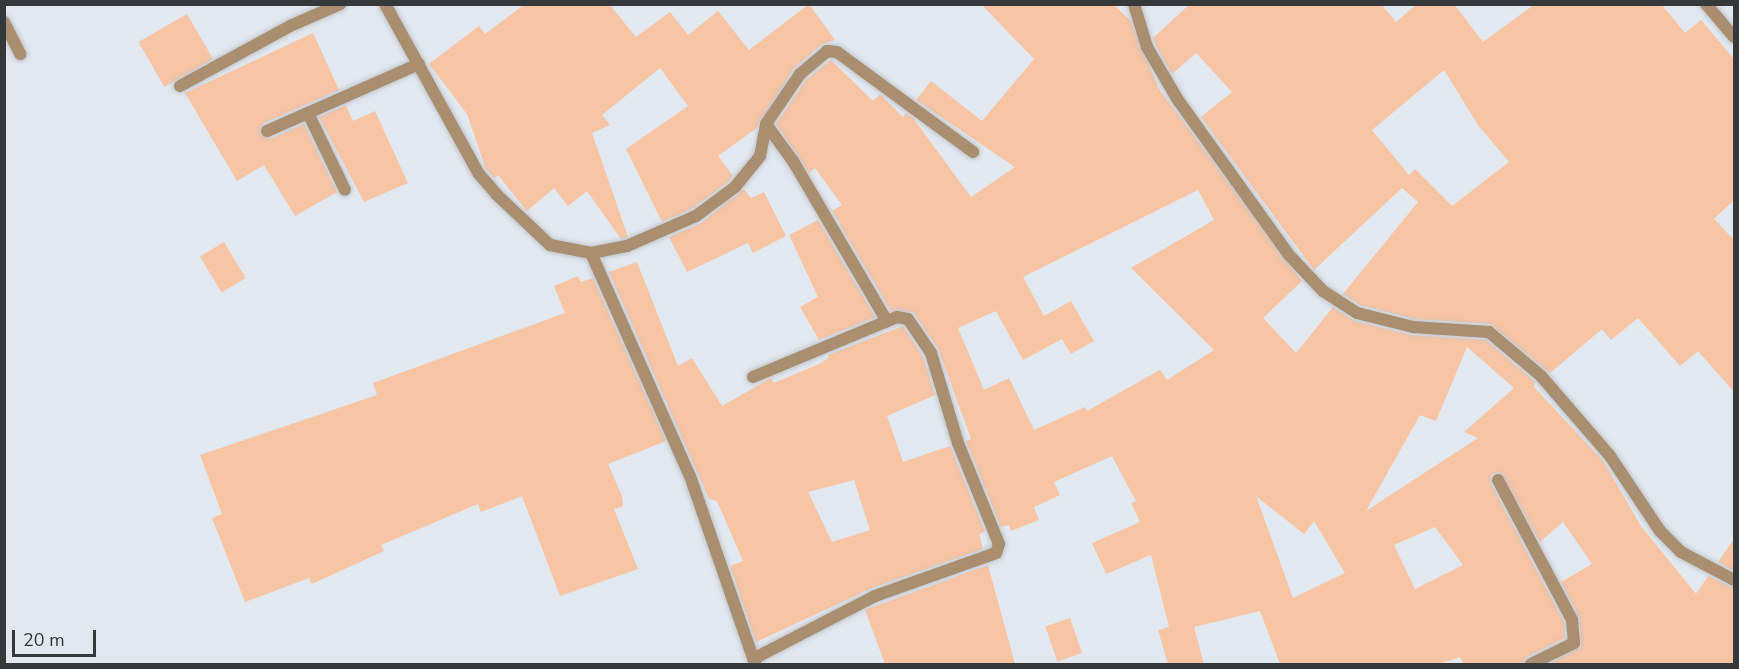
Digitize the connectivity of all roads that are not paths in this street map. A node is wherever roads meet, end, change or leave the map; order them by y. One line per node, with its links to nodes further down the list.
1 (339, 4): 9 (street)
2 (385, 4): 8 (street)
3 (1134, 4): 19 (street)
4 (1706, 4): 6 (street)
5 (4, 22): 7 (street)
6 (1734, 37)
7 (20, 54)
8 (419, 64): 10 (street); 15 (street)
9 (180, 86)
10 (308, 113): 12 (street); 14 (street)
11 (766, 124): 13 (street); 15 (street); 16 (street)
12 (267, 131)
13 (973, 152)
14 (345, 189)
15 (591, 253): 20 (street)
16 (887, 321): 17 (street); 20 (street)
17 (753, 377)
18 (1498, 480): 21 (street)
19 (1734, 580)
20 (754, 662)
21 (1531, 664)

